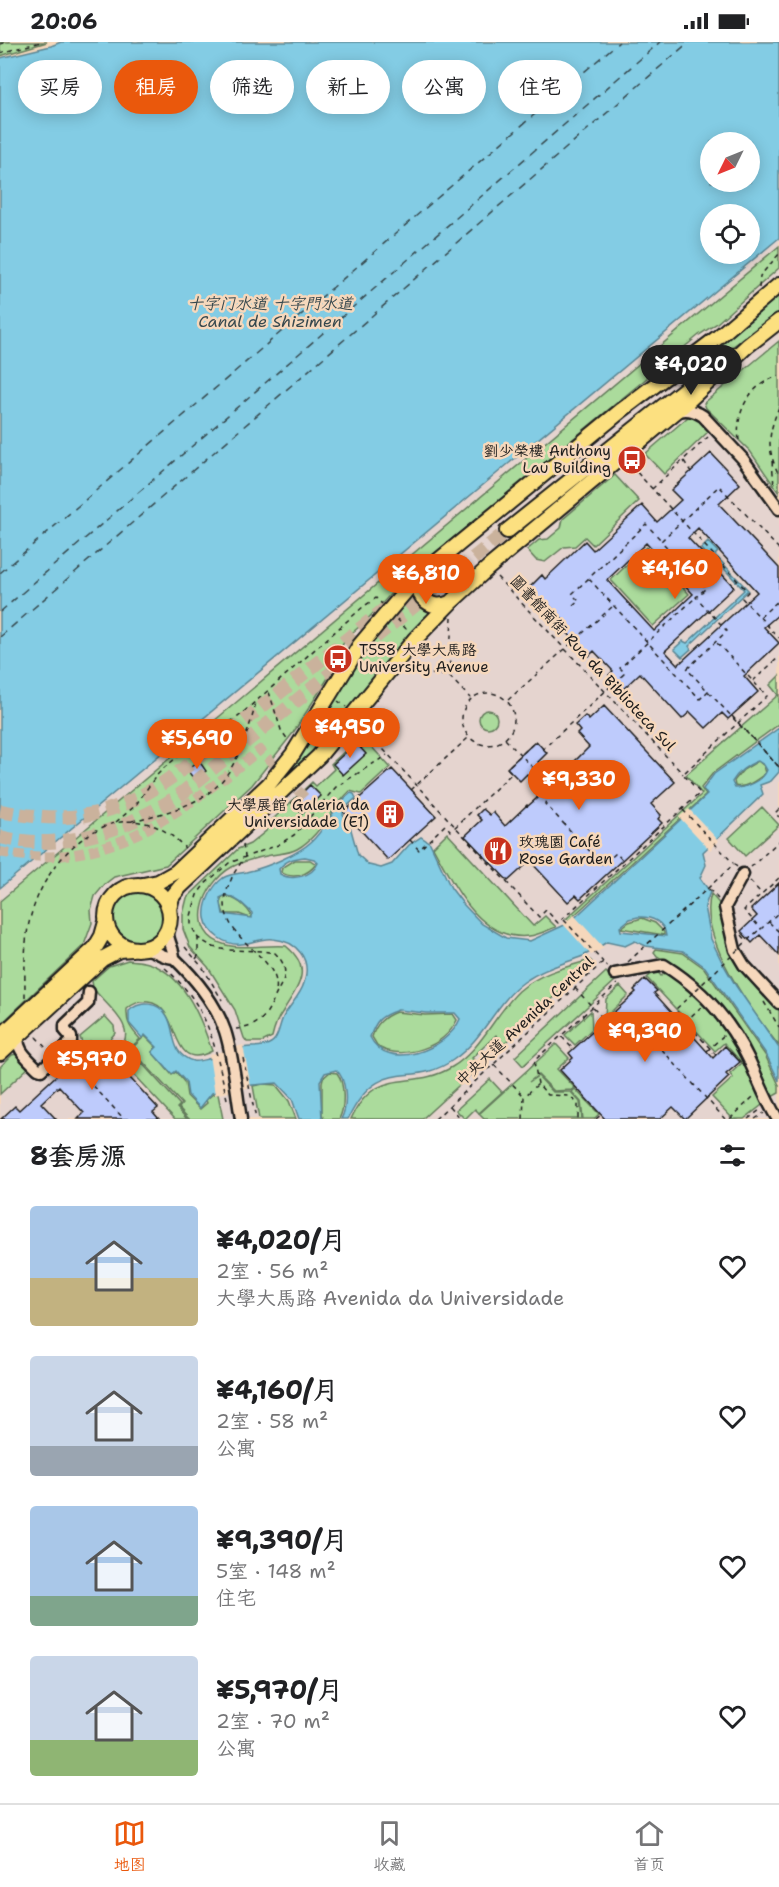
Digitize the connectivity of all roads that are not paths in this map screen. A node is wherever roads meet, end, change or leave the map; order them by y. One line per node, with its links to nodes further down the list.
1 (779, 285): 3 (main road)
2 (779, 321): 4 (main road)
3 (717, 338): 4 (main road); 9 (main road)
4 (747, 346): 5 (main road)
5 (701, 388): 6 (main road); 7 (street)
6 (675, 412): 7 (street); 10 (main road)
7 (703, 416): 8 (street)
8 (777, 507)
9 (416, 579): 10 (main road); 12 (main road)
10 (450, 603): 13 (main road)
11 (743, 874): 21 (street)
12 (144, 885): 13 (main road); 14 (main road)
13 (169, 909): 15 (main road)
14 (106, 922): 16 (main road); 23 (main road)
15 (168, 931): 17 (main road); 18 (street)
16 (132, 949): 17 (main road); 22 (main road)
17 (147, 949): 18 (street)
18 (176, 959): 26 (street)
19 (615, 974): 25 (street)
20 (89, 992): 22 (street)
21 (779, 1003)
22 (19, 1035): 24 (main road)
23 (0, 1037)
24 (0, 1053)
25 (777, 1117)
26 (241, 1119)

